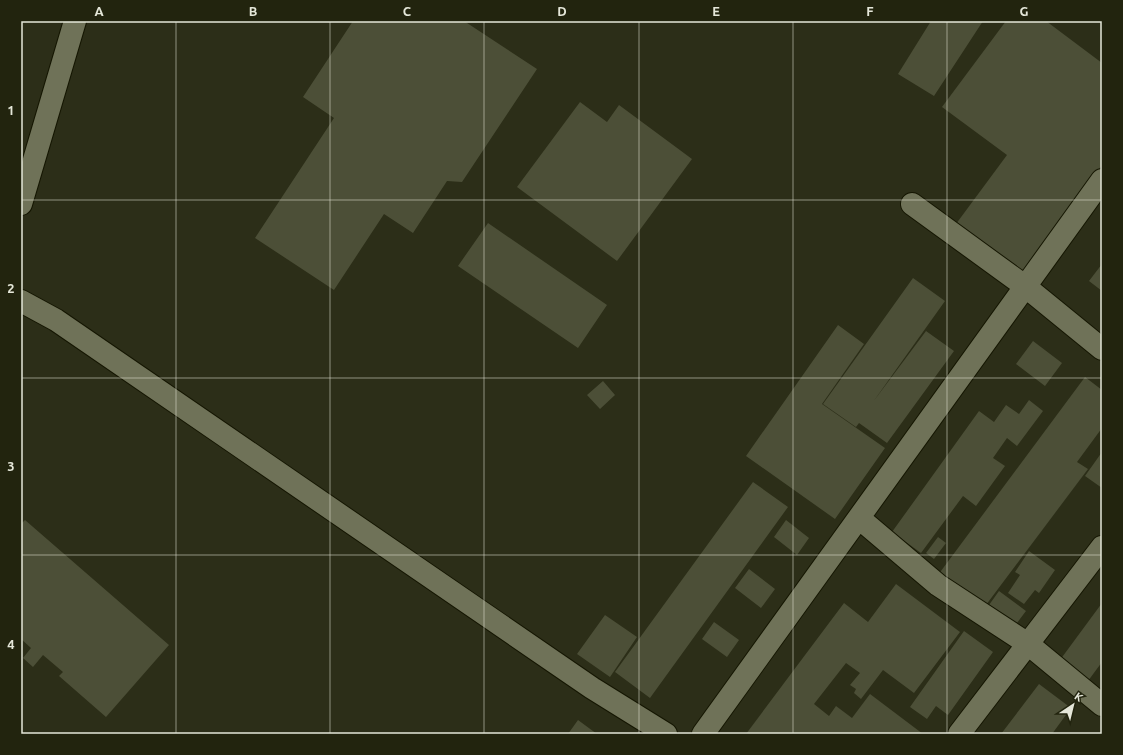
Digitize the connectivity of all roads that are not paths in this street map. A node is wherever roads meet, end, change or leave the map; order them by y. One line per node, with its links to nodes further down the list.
1 (75, 21): 3 (street)
2 (1102, 180): 5 (street)
3 (21, 204)
4 (912, 204): 5 (street)
5 (1026, 287): 7 (street); 8 (street)
6 (21, 301): 12 (street)
7 (1102, 349)
8 (859, 518): 10 (street); 13 (street)
9 (1102, 547): 10 (street)
10 (1028, 644): 11 (street); 14 (street)
11 (1102, 705)
12 (666, 734)
13 (703, 734)
14 (959, 734)

